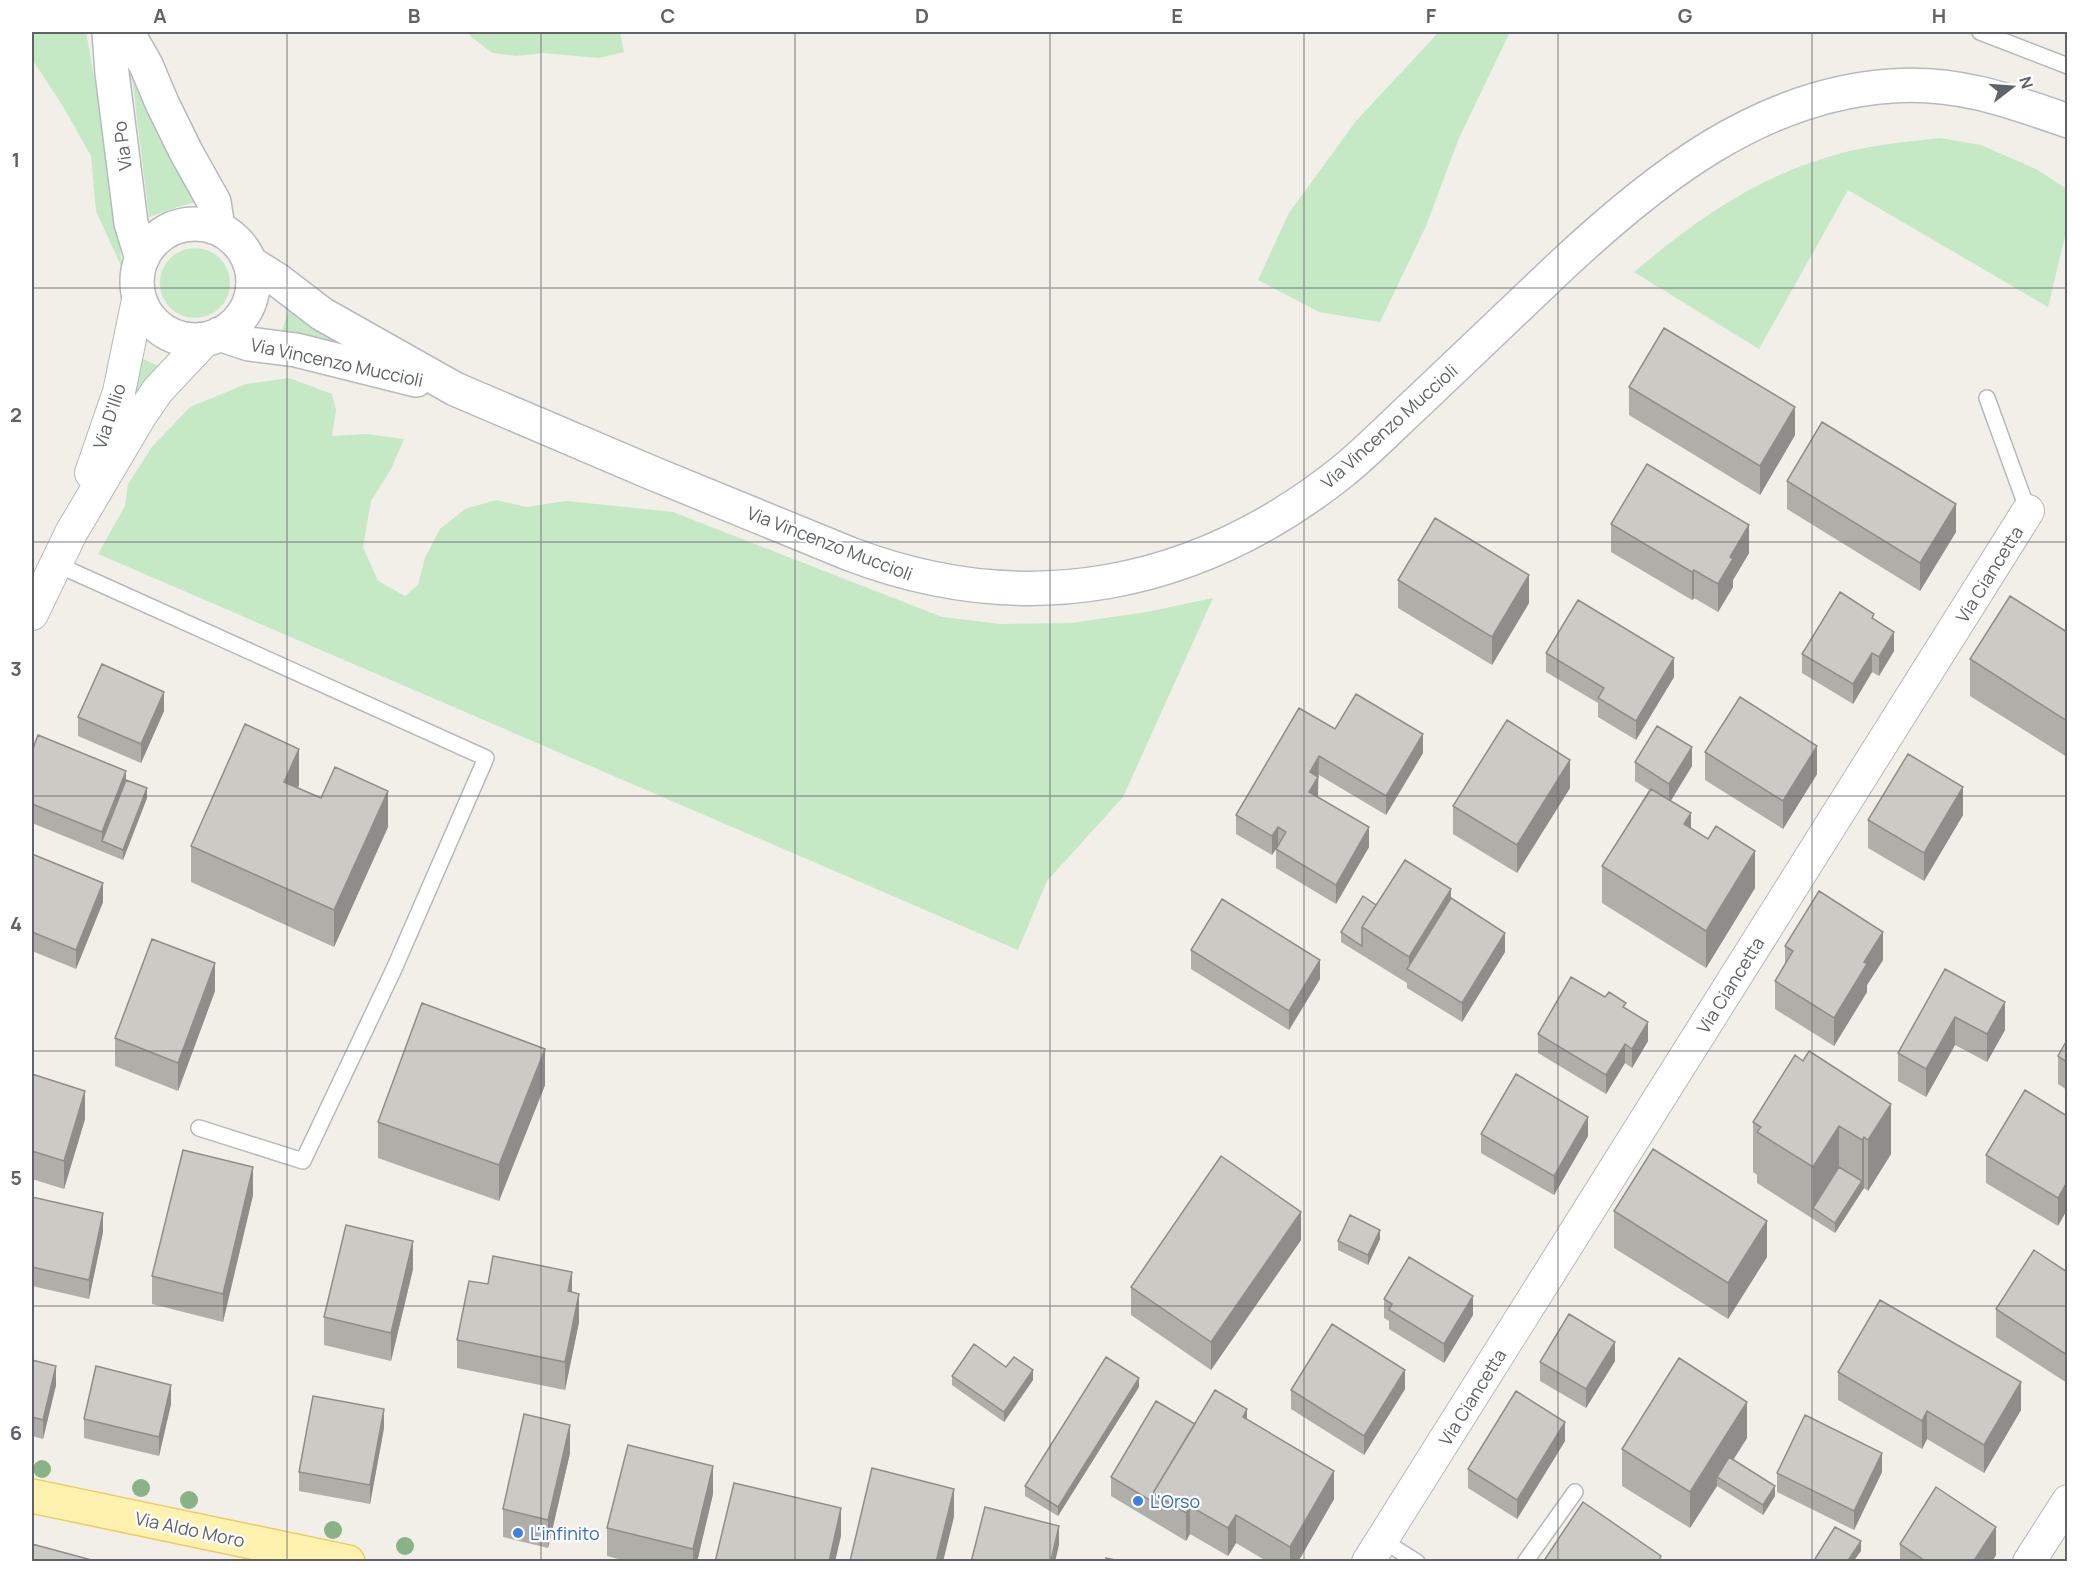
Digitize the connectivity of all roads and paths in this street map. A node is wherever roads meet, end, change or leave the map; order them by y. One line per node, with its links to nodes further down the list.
1 (109, 32): 7 (street, Via Po)
2 (128, 32): 6 (street)
3 (1980, 32): 4 (lane)
4 (2067, 66)
5 (2067, 121): 11 (street, Via Vincenzo Muccioli)
6 (218, 228): 7 (street); 8 (street)
7 (142, 258): 9 (street)
8 (249, 262): 10 (street); 11 (street, Via Vincenzo Muccioli)
9 (139, 295): 10 (street); 14 (street, Via D'Ilio)
10 (213, 336): 11 (street, Via Vincenzo Muccioli); 14 (street, Via D'Ilio)
11 (455, 389)
12 (1987, 398): 13 (lane, Via Ciancetta)
13 (2028, 511): 21 (street, Via Ciancetta)
14 (71, 533): 15 (street, Via D'Ilio)
15 (56, 564): 16 (street, Via D'Ilio); 17 (lane)
16 (32, 614)
17 (199, 1128)
18 (1575, 1492): 24 (lane)
19 (32, 1496): 22 (main road, Via Aldo Moro)
20 (2067, 1501): 25 (street)
21 (1375, 1551): 23 (lane)
22 (348, 1562)
23 (1417, 1562)
24 (1525, 1562)
25 (2029, 1562)

